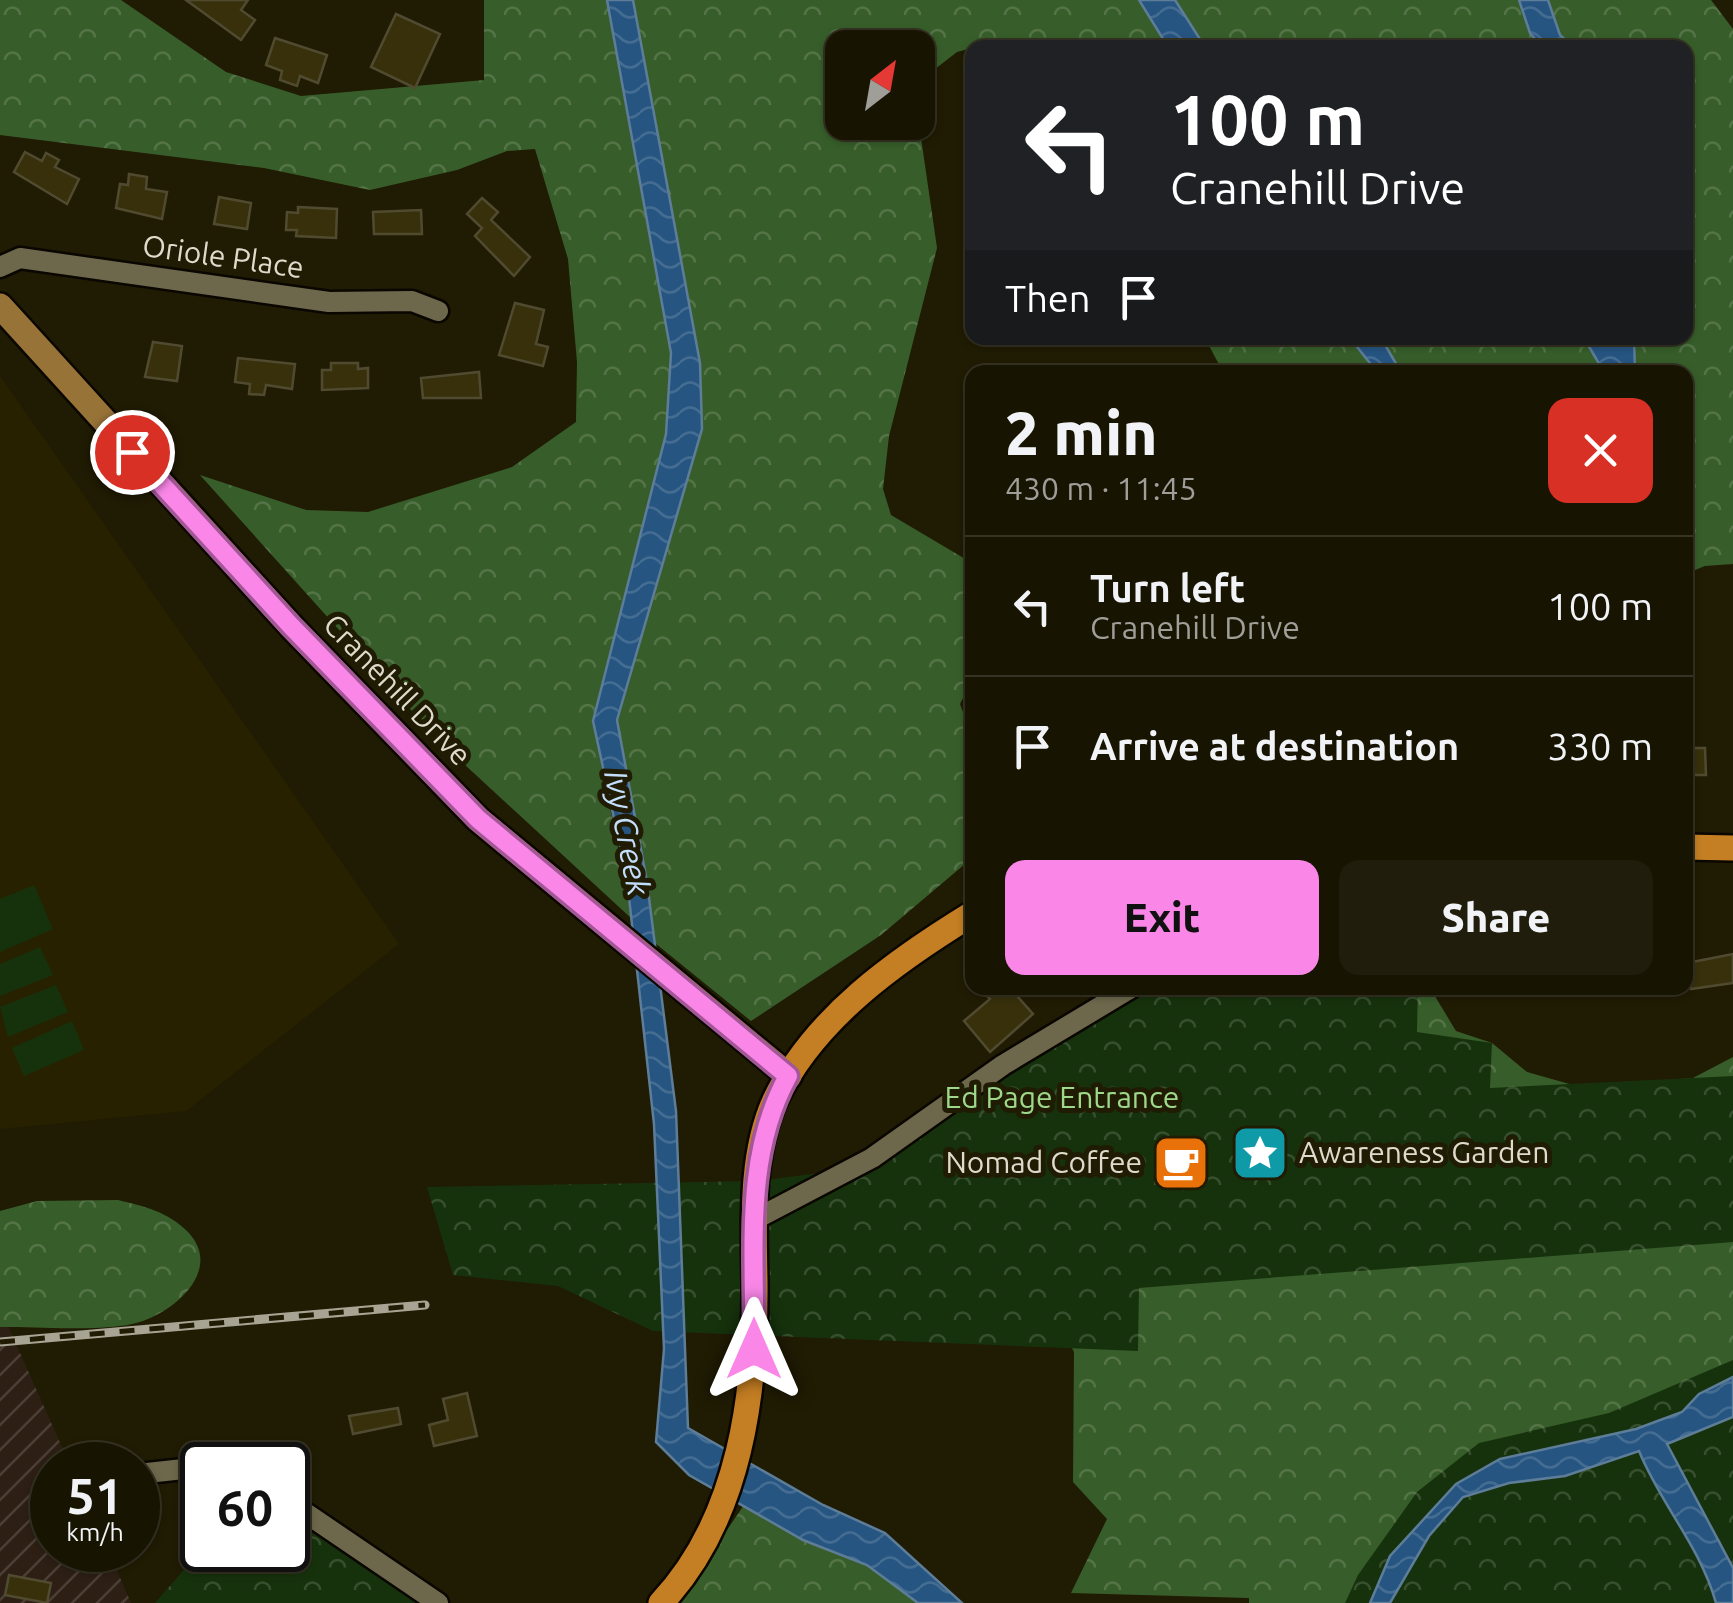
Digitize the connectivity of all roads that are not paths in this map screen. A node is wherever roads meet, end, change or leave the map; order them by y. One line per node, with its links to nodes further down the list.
1 (0, 267): 3 (street, Oriole Place)
2 (0, 306): 8 (main road, Cranehill Drive)
3 (438, 311)
4 (1693, 847): 5 (main road)
5 (1733, 848)
6 (965, 919): 8 (main road)
7 (1120, 995): 9 (street)
8 (788, 1076): 9 (main road)
9 (752, 1221): 12 (main road)
10 (310, 1516): 11 (street)
11 (438, 1603)
12 (662, 1603)

